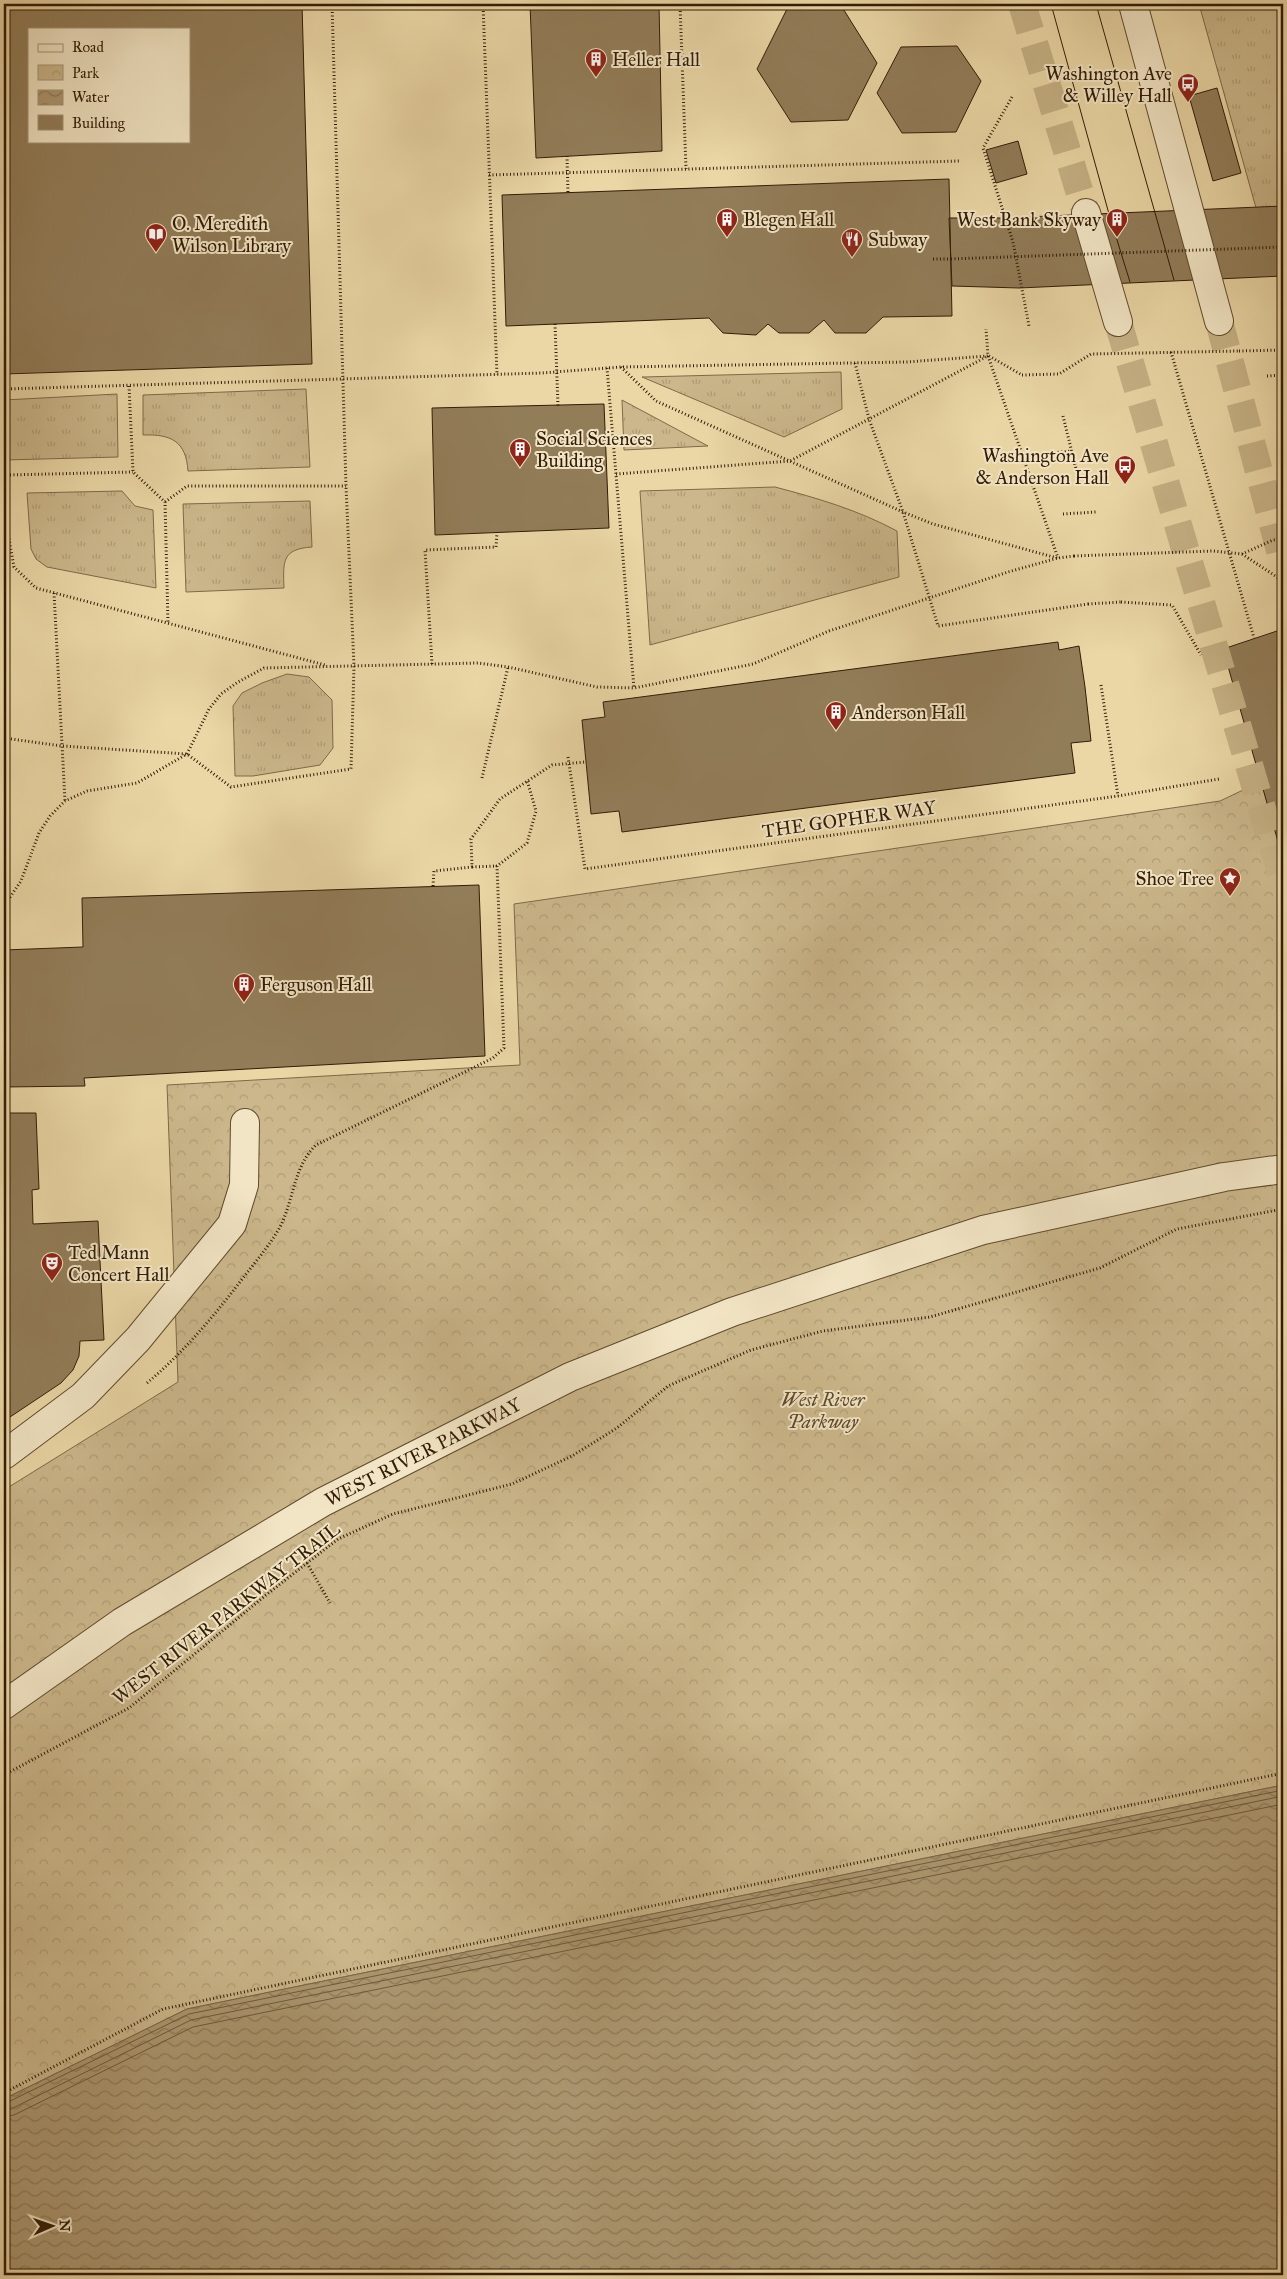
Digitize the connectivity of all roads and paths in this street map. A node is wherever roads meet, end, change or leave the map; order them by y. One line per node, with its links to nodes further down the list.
1 (332, 4): 28 (path)
2 (483, 4): 9 (path)
3 (680, 4): 8 (path)
4 (1133, 4): 14 (street)
5 (1012, 97): 17 (path)
6 (567, 156): 10 (path, bridge)
7 (959, 161): 8 (path)
8 (686, 169): 9 (path)
9 (489, 175): 25 (path)
10 (568, 192)
11 (1086, 213): 15 (street)
12 (1283, 247): 13 (path, bridge)
13 (933, 259)
14 (1219, 321)
15 (1118, 322)
16 (555, 324): 31 (path, bridge)
17 (1029, 326)
18 (986, 329): 21 (path)
19 (1283, 350): 20 (path, bridge)
20 (1171, 352): 21 (path, bridge); 49 (path)
21 (988, 356): 22 (path); 33 (path); 35 (path)
22 (855, 363): 23 (path); 33 (path)
23 (621, 367): 24 (path); 36 (path)
24 (607, 368): 25 (path); 38 (path)
25 (497, 375): 28 (path)
26 (1283, 375): 27 (path)
27 (1268, 376)
28 (344, 380): 29 (path); 41 (path)
29 (129, 386): 30 (path); 37 (path)
30 (4, 389)
31 (558, 406)
32 (1063, 416): 34 (path)
33 (869, 419): 36 (path); 44 (path)
34 (1072, 452): 35 (path); 40 (path)
35 (1023, 456): 51 (path)
36 (790, 461): 38 (path); 44 (path)
37 (133, 472): 39 (path); 42 (path)
38 (616, 474): 63 (path)
39 (4, 478)
40 (1079, 481)
41 (346, 486): 42 (path); 60 (path)
42 (166, 502): 55 (path)
43 (4, 512): 53 (path)
44 (903, 512): 51 (path); 54 (path)
45 (1096, 512): 46 (path, bridge)
46 (1063, 514)
47 (497, 533): 58 (path)
48 (1283, 539): 50 (path, bridge)
49 (1229, 552): 50 (path, bridge); 51 (path, bridge); 56 (path)
50 (1242, 554): 52 (path, bridge)
51 (1058, 558): 54 (path)
52 (1283, 581)
53 (54, 593): 55 (path); 65 (path)
54 (928, 598): 57 (path, bridge); 63 (path)
55 (168, 623): 59 (path)
56 (1254, 638)
57 (1201, 655)
58 (432, 664): 60 (path); 61 (path)
59 (328, 666): 60 (path); 66 (path)
60 (354, 666): 66 (path)
61 (508, 667): 63 (path); 69 (path)
62 (1101, 685): 72 (path)
63 (634, 688)
64 (4, 738): 65 (path)
65 (62, 746): 66 (path); 73 (path)
66 (187, 754): 73 (path)
67 (568, 756): 72 (path, THE GOPHER WAY, bridge)
68 (585, 762): 71 (path)
69 (482, 778)
70 (1219, 779): 72 (path, THE GOPHER WAY, bridge)
71 (527, 780): 74 (path); 75 (path)
72 (1118, 796)
73 (65, 801): 77 (path)
74 (497, 866): 75 (path); 81 (path)
75 (472, 867): 76 (path)
76 (432, 886)
77 (4, 906)
78 (245, 1123): 82 (street)
79 (1283, 1168): 85 (street, WEST RIVER PARKWAY)
80 (1283, 1209): 83 (path, WEST RIVER PARKWAY TRAIL)
81 (144, 1386)
82 (4, 1454)
83 (307, 1563): 84 (path); 87 (path, WEST RIVER PARKWAY TRAIL)
84 (330, 1603)
85 (4, 1705)
86 (1283, 1773): 88 (path)
87 (4, 1775)
88 (4, 2093)

